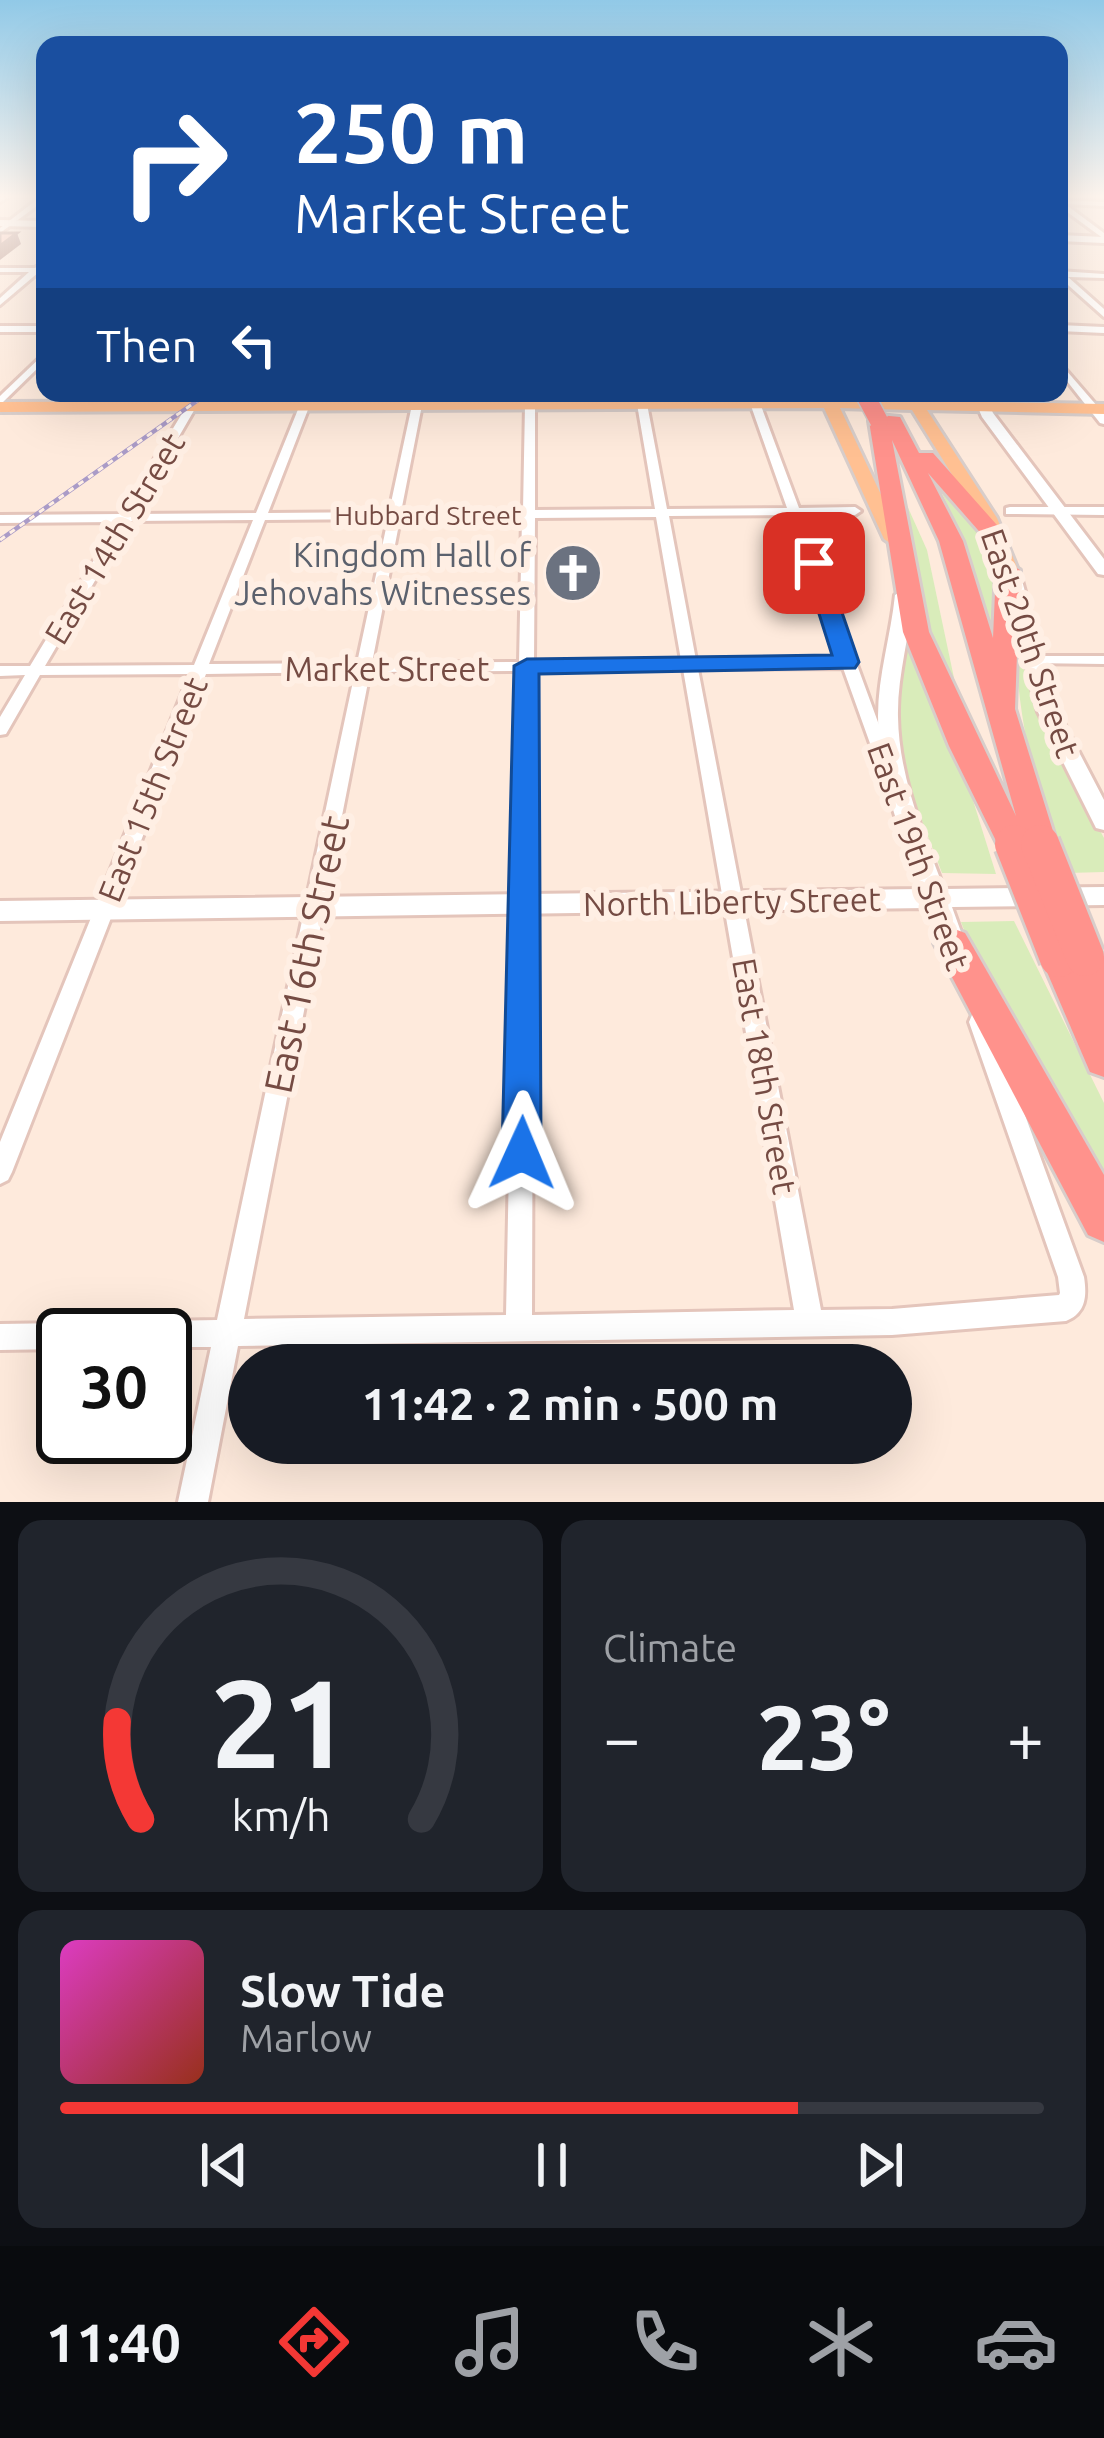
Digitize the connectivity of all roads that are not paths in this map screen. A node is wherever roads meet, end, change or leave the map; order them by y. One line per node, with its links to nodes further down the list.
1 (36, 268): 2 (street)
2 (0, 270)
3 (36, 273): 7 (street)
4 (1068, 274): 5 (street)
5 (1104, 276)
6 (1068, 282): 8 (street)
7 (0, 302)
8 (1104, 314)
9 (1068, 328): 12 (street)
10 (0, 329): 11 (street)
11 (36, 329)
12 (1104, 330)
13 (36, 366): 26 (street)
14 (1068, 375): 28 (street)
15 (294, 402): 27 (main road); 39 (street, East 15th Street)
16 (428, 402): 37 (street, East 16th Street)
17 (539, 402): 36 (street)
18 (651, 402): 35 (street, East 18th Street)
19 (764, 402): 33 (street, East 19th Street)
20 (830, 402): 44 (main road)
21 (872, 402): 29 (highway, bridge)
22 (881, 402): 29 (highway)
23 (915, 402): 41 (main road, East 20th Street)
24 (983, 402): 30 (street)
25 (1007, 402): 28 (main road)
26 (0, 405): 27 (main road)
27 (191, 407): 38 (street, East 14th Street)
28 (1101, 413)
29 (889, 422): 41 (highway); 44 (highway); 54 (highway); 58 (highway)
30 (1059, 510): 31 (street); 32 (street); 43 (street)
31 (1010, 511)
32 (1104, 511)
33 (795, 512): 34 (street, Hubbard Street); 35 (street, Hubbard Street); 47 (street, East 19th Street)
34 (855, 512)
35 (662, 513): 36 (street, Hubbard Street); 48 (street, East 18th Street)
36 (529, 514): 37 (street, Hubbard Street); 49 (street)
37 (395, 515): 39 (street, Hubbard Street); 50 (street, East 16th Street)
38 (126, 517): 39 (street, Hubbard Street); 40 (street, Hubbard Street); 53 (street, East 14th Street)
39 (261, 517): 51 (street, East 15th Street)
40 (0, 519)
41 (993, 533): 42 (main road, East 20th Street)
42 (1008, 570): 45 (street, East 20th Street); 54 (highway)
43 (1104, 570)
44 (904, 582): 56 (street); 58 (highway)
45 (1033, 660): 46 (street); 57 (street, East 20th Street)
46 (1104, 660)
47 (846, 662): 48 (street, Market Street); 56 (street, East 19th Street)
48 (690, 664): 49 (street, Market Street); 61 (street, East 18th Street)
49 (527, 666): 50 (street, Market Street); 62 (street)
50 (364, 668): 51 (street, Market Street); 63 (street, East 16th Street)
51 (199, 669): 53 (street, Market Street); 64 (street, East 15th Street)
52 (0, 671): 53 (street, Market Street)
53 (35, 671): 55 (street, East 14th Street)
54 (998, 713): 58 (highway)
55 (0, 730)
56 (907, 820): 60 (street, East 19th Street)
57 (1104, 822)
58 (1027, 844): 67 (highway, bridge)
59 (1104, 896): 60 (street, North Liberty Street)
60 (938, 899): 61 (street, North Liberty Street); 66 (street, East 19th Street)
61 (733, 900): 62 (street, North Liberty Street); 72 (street, East 18th Street)
62 (526, 904): 63 (street, North Liberty Street); 73 (street)
63 (316, 906): 64 (street, North Liberty Street); 74 (street, East 16th Street)
64 (104, 909): 65 (street, North Liberty Street); 70 (street, East 15th Street)
65 (0, 910)
66 (952, 943): 71 (highway); 72 (street, East 19th Street)
67 (1072, 957): 68 (highway); 69 (highway)
68 (1104, 999)
69 (1104, 1059)
70 (0, 1172)
71 (1104, 1219)
72 (810, 1323): 73 (street)
73 (519, 1328): 74 (street)
74 (228, 1333): 75 (street); 78 (street, East 16th Street)
75 (192, 1334)
76 (36, 1336): 77 (street)
77 (0, 1337)
78 (193, 1502)

